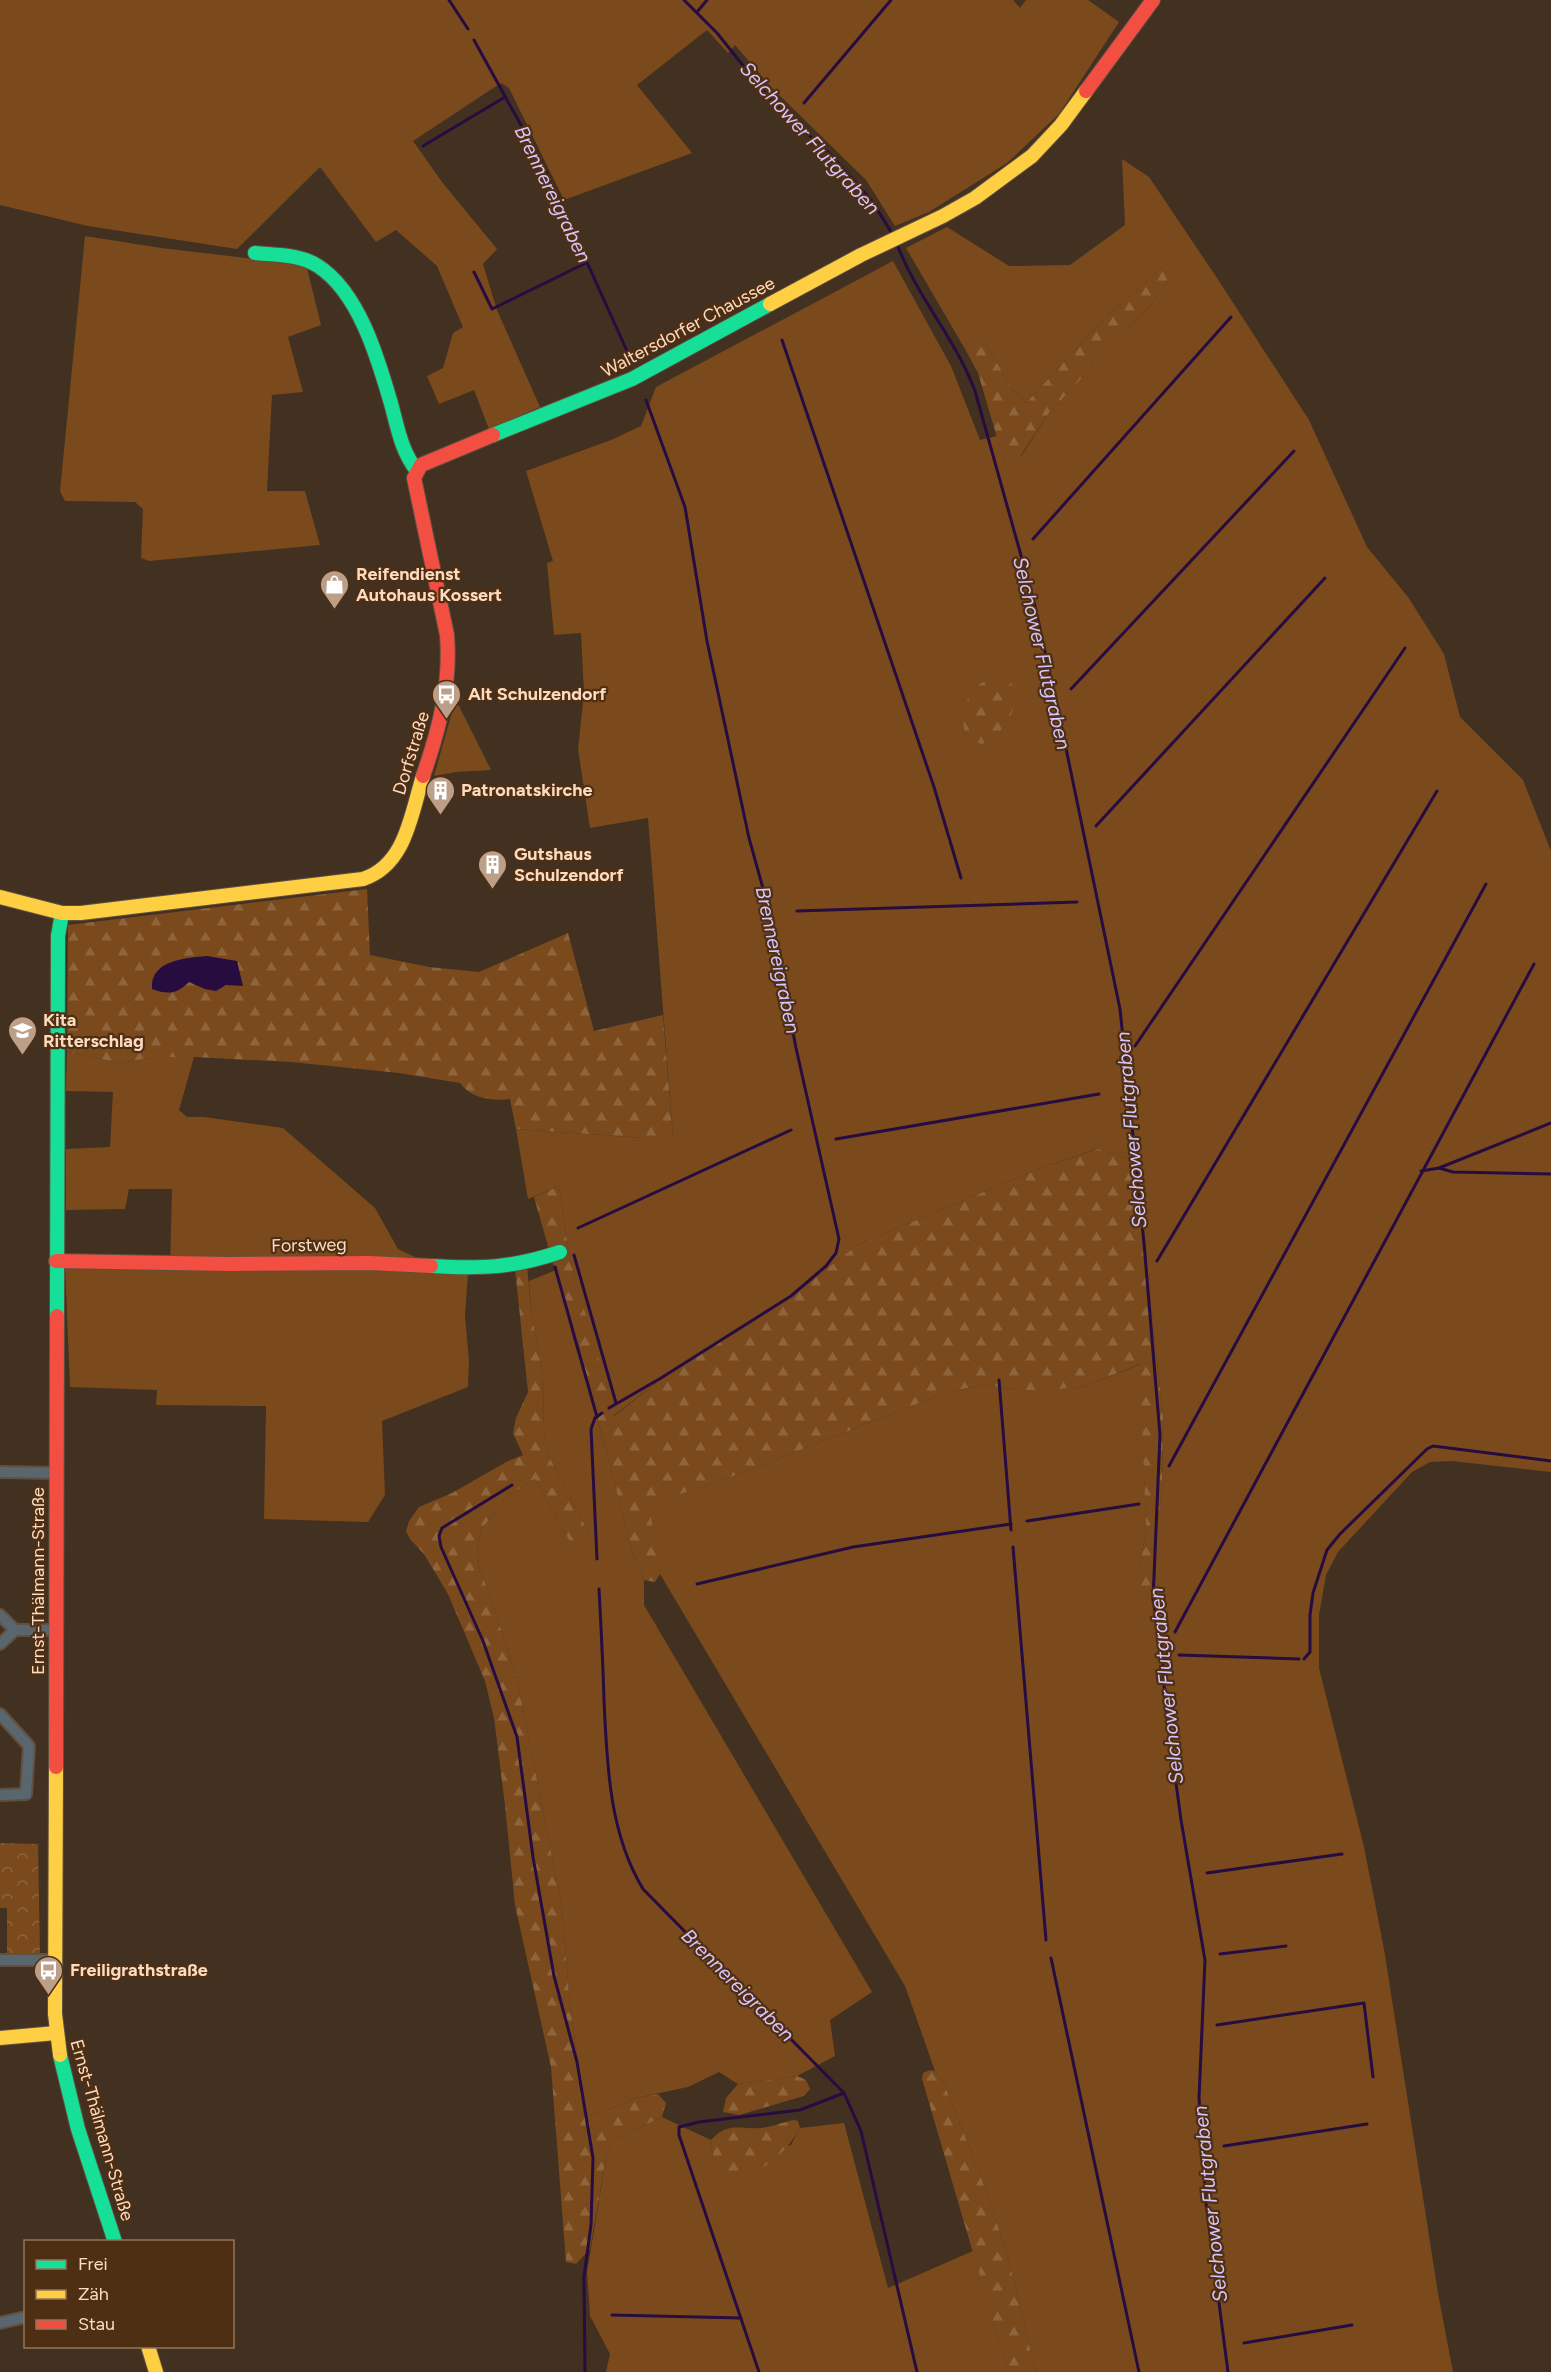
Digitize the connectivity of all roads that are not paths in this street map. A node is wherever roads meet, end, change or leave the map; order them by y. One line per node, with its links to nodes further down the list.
1 (1153, 0): 3 (street, Waltersdorfer Chaussee)
2 (255, 253): 3 (street, Dorfstraße)
3 (417, 471): 5 (street, Dorfstraße)
4 (0, 897): 5 (street, Dorfstraße)
5 (62, 913): 7 (street, Ernst-Thälmann-Straße)
6 (560, 1252): 7 (street, Forstweg)
7 (56, 1261): 9 (street, Ernst-Thälmann-Straße)
8 (0, 1472): 9 (street)
9 (57, 1473): 12 (street, Ernst-Thälmann-Straße)
10 (0, 1615): 11 (street)
11 (15, 1630): 12 (street); 13 (street)
12 (56, 1630): 17 (street, Ernst-Thälmann-Straße)
13 (0, 1644)
14 (0, 1713): 15 (street)
15 (0, 1795)
16 (0, 1960): 17 (street)
17 (54, 1960): 18 (street, Ernst-Thälmann-Straße)
18 (56, 2032): 19 (street); 20 (street, Ernst-Thälmann-Straße)
19 (0, 2037)
20 (115, 2240)
21 (24, 2318): 22 (street)
22 (0, 2323)
23 (149, 2348): 24 (street)
24 (156, 2372)

